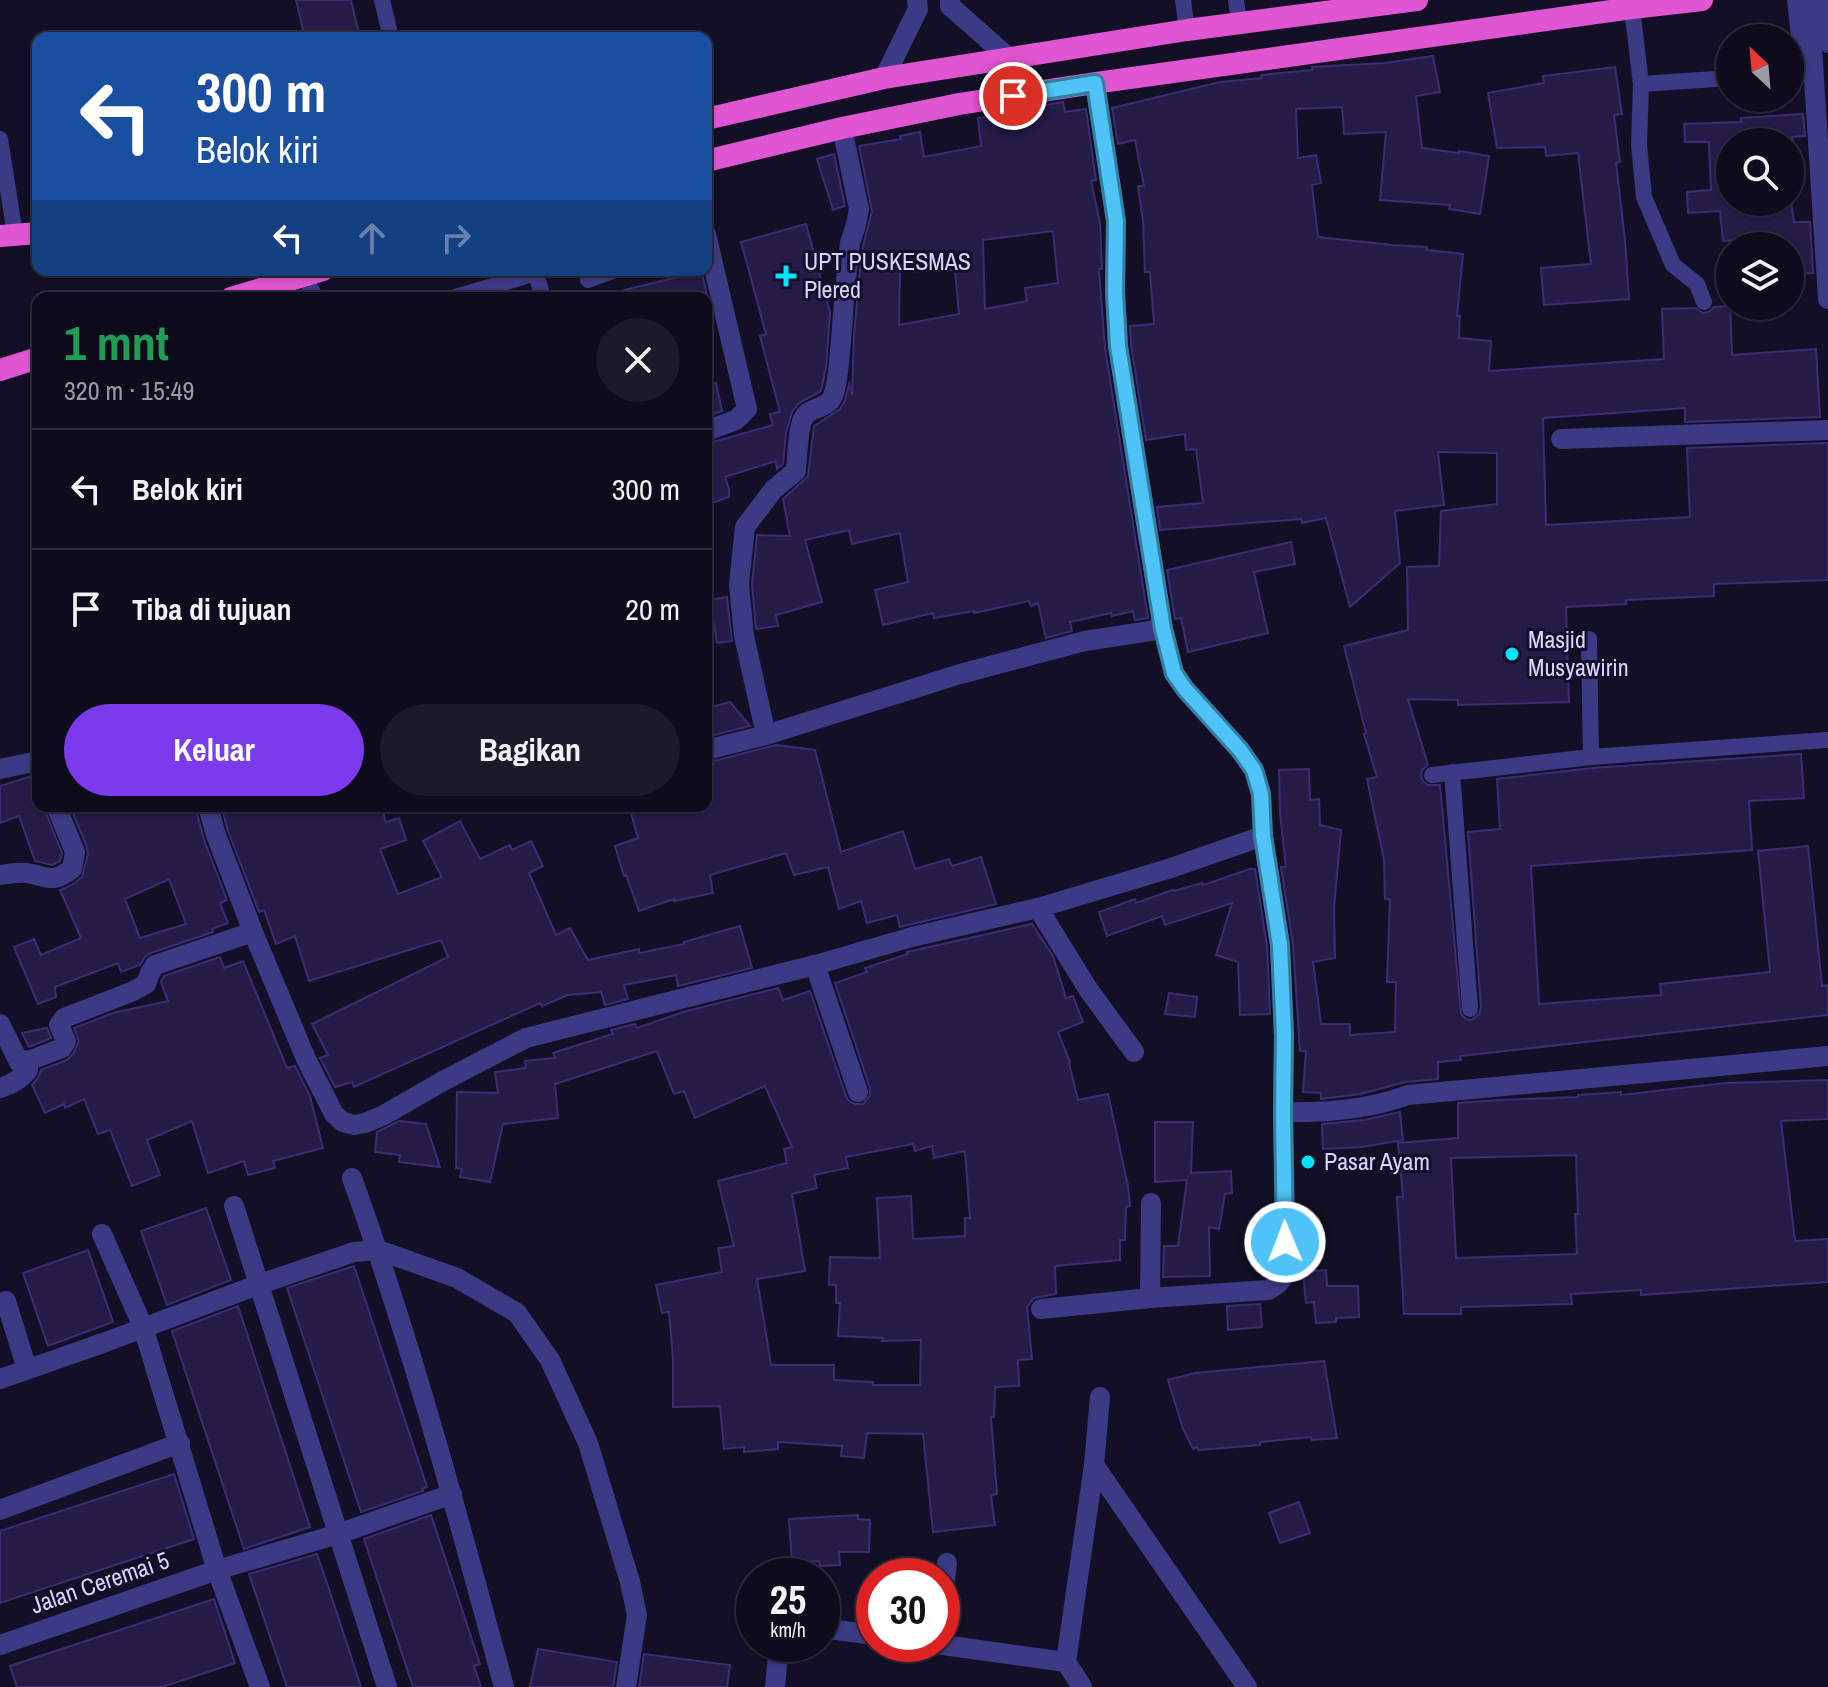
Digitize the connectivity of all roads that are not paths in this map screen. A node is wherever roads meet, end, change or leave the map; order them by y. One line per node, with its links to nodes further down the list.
1 (382, 0): 15 (lane)
2 (917, 0): 18 (street)
3 (950, 0): 17 (street)
4 (1183, 0): 14 (lane)
5 (1236, 0): 12 (lane)
6 (1417, 0): 12 (highway)
7 (1702, 0): 11 (highway)
8 (1795, 0): 13 (lane)
9 (1809, 0): 35 (street)
10 (1826, 0): 16 (lane)
11 (1632, 8): 20 (highway); 21 (lane)
12 (1239, 23): 14 (highway)
13 (1798, 24)
14 (1187, 30): 17 (highway)
15 (390, 32)
16 (1828, 45)
17 (1009, 58): 18 (highway)
18 (884, 78): 22 (highway)
19 (1716, 79): 21 (lane)
20 (1095, 83): 23 (highway); 42 (street)
21 (1641, 84): 36 (lane)
22 (712, 118)
23 (842, 128): 25 (highway); 44 (street)
24 (0, 139): 27 (lane)
25 (712, 160)
26 (32, 233): 27 (highway)
27 (8, 235)
28 (712, 260): 39 (street)
29 (304, 276): 33 (highway)
30 (523, 276): 34 (lane)
31 (599, 276): 32 (lane)
32 (588, 280)
33 (251, 292)
34 (471, 292)
35 (1827, 294)
36 (1704, 302)
37 (32, 360): 38 (highway)
38 (0, 370)
39 (712, 429)
40 (1828, 430): 41 (street)
41 (1561, 439)
42 (1163, 629): 44 (street); 54 (street)
43 (1589, 639): 47 (lane)
44 (766, 735): 46 (street)
45 (1828, 740): 47 (lane)
46 (712, 748)
47 (1591, 757): 50 (lane)
48 (32, 762): 49 (street)
49 (0, 769)
50 (1452, 772): 51 (lane); 59 (lane)
51 (1432, 775)
52 (58, 812): 55 (street)
53 (210, 812): 57 (street)
54 (1263, 836): 56 (street); 66 (street)
55 (0, 875)
56 (1038, 908): 58 (street); 61 (street)
57 (253, 932): 58 (street); 63 (street)
58 (815, 965): 65 (street)
59 (1470, 1009)
60 (0, 1024): 63 (street)
61 (1134, 1052)
62 (1828, 1056): 66 (street)
63 (28, 1060): 64 (street)
64 (0, 1088)
65 (858, 1092)
66 (1283, 1112): 73 (street)
67 (352, 1178): 71 (street)
68 (1151, 1203): 73 (street)
69 (234, 1206): 72 (street)
70 (102, 1234): 76 (street)
71 (378, 1250): 72 (street); 82 (street); 93 (street)
72 (260, 1284): 76 (street); 84 (street)
73 (1150, 1298): 75 (street)
74 (6, 1301): 77 (street)
75 (1041, 1309)
76 (143, 1327): 77 (street); 80 (street)
77 (27, 1369): 78 (street)
78 (0, 1379)
79 (1100, 1397): 81 (street)
80 (180, 1443): 83 (street); 85 (street)
81 (1094, 1465): 89 (street); 96 (street)
82 (452, 1494): 84 (street, Jalan Ceremai 5); 92 (street)
83 (0, 1510)
84 (338, 1534): 85 (street, Jalan Ceremai 5); 91 (street)
85 (217, 1570): 86 (street, Jalan Ceremai 5); 90 (street)
86 (0, 1645)
87 (960, 1647): 89 (street)
88 (777, 1662): 94 (street)
89 (1066, 1662): 95 (street)
90 (260, 1687)
91 (387, 1687)
92 (504, 1687)
93 (626, 1687)
94 (775, 1687)
95 (1082, 1687)
96 (1247, 1687)

